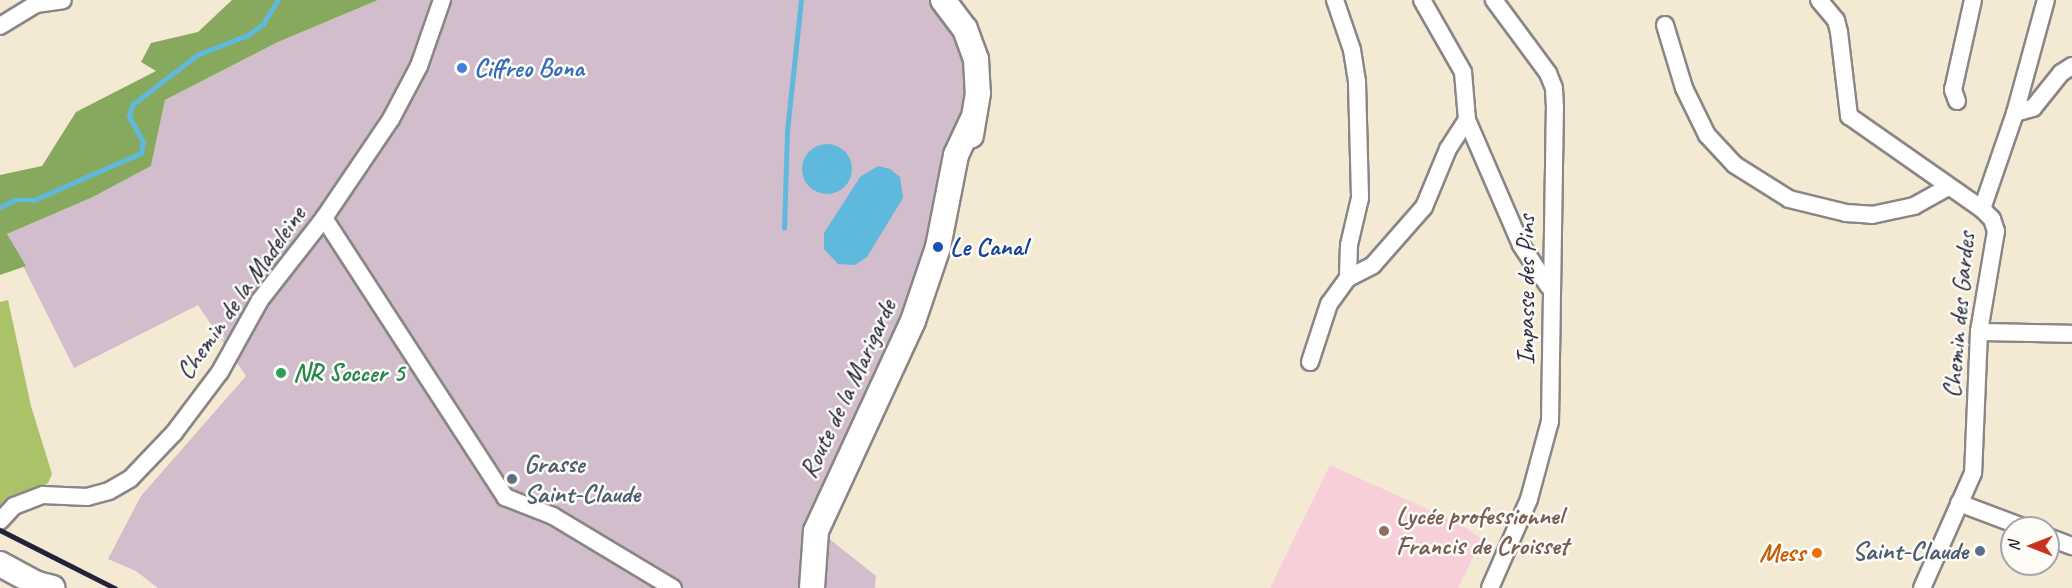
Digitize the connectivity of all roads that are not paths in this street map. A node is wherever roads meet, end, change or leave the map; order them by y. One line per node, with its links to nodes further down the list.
1 (63, 0): 11 (street)
2 (442, 0): 18 (street, Chemin de la Madeleine)
3 (943, 0): 30 (main road, Route de la Marigarde)
4 (1335, 0): 19 (street)
5 (1422, 0): 15 (street)
6 (1494, 0): 20 (street, Impasse des Pins)
7 (1819, 0): 16 (street, Chemin des Gardes)
8 (1973, 0): 13 (street)
9 (2046, 0): 14 (street)
10 (1665, 25): 16 (street)
11 (0, 26)
12 (2072, 66): 14 (street)
13 (1957, 101)
14 (2015, 113): 17 (street)
15 (1467, 120): 19 (street); 20 (street)
16 (1947, 188): 17 (street, Chemin des Gardes)
17 (1982, 209): 21 (street, Chemin des Gardes)
18 (324, 218): 26 (street, Chemin de la Madeleine); 29 (street)
19 (1348, 278): 23 (street)
20 (1549, 287): 31 (street, Impasse des Pins)
21 (1979, 332): 22 (street); 24 (street, Chemin des Gardes)
22 (2072, 334)
23 (1310, 362)
24 (1959, 503): 25 (street); 32 (street, Chemin des Gardes)
25 (2000, 519)
26 (0, 521)
27 (0, 564): 28 (main road)
28 (53, 588)
29 (673, 588)
30 (812, 588)
31 (1490, 588)
32 (1922, 588)

